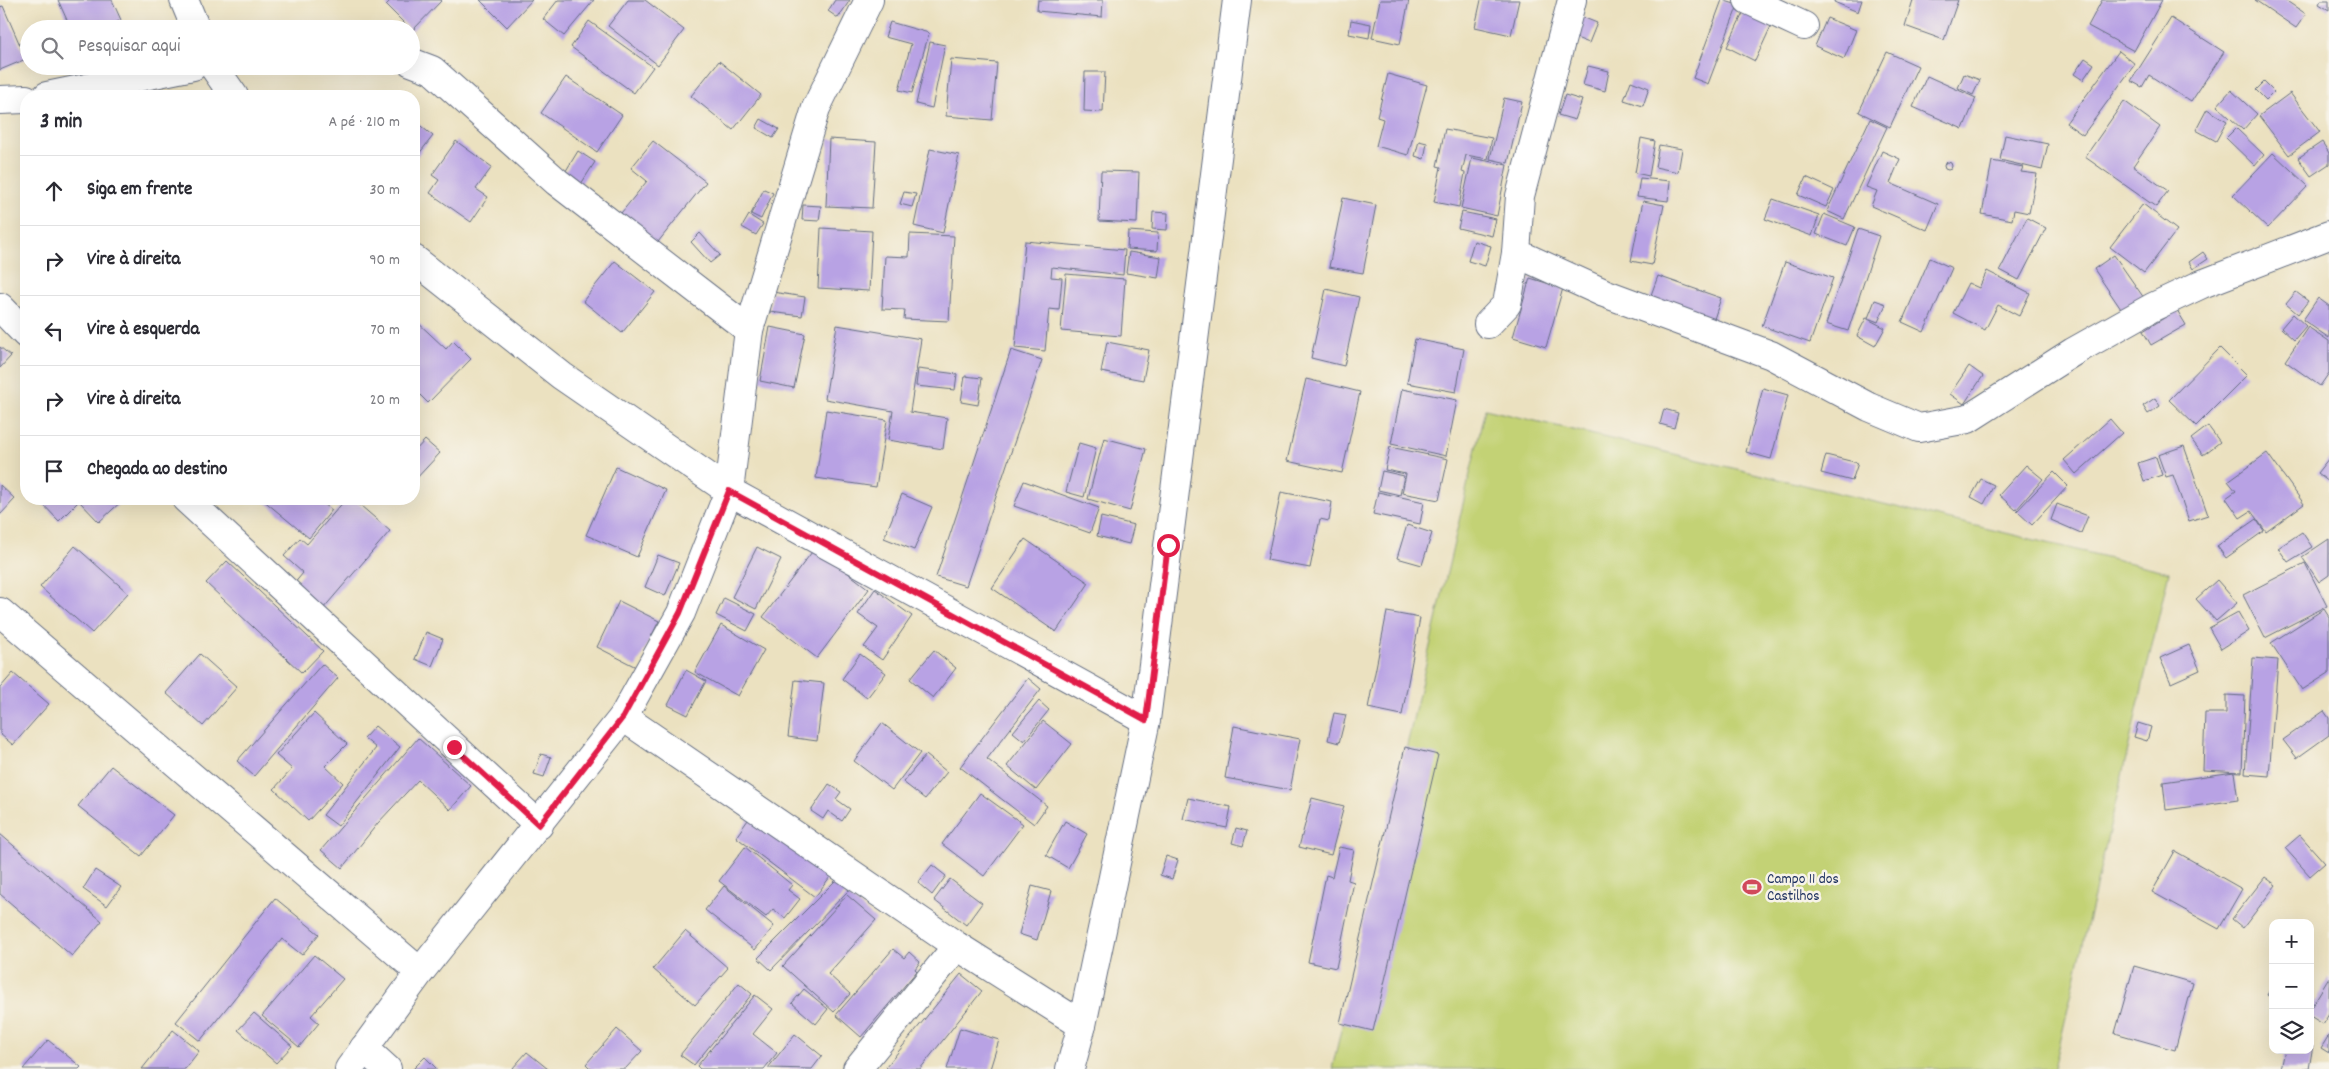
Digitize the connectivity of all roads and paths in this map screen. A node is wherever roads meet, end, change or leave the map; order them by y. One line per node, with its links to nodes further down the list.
1 (184, 0): 6 (street)
2 (869, 0): 21 (street)
3 (1237, 0): 26 (street)
4 (1572, 0): 16 (street)
5 (1748, 0): 7 (street)
6 (192, 20)
7 (1804, 26)
8 (420, 65): 21 (street)
9 (149, 75): 11 (street)
10 (219, 75): 12 (street)
11 (76, 90)
12 (230, 90)
13 (20, 98): 14 (street)
14 (0, 100)
15 (2329, 235): 16 (street)
16 (1516, 253): 19 (street)
17 (420, 264): 22 (street)
18 (0, 307): 20 (street)
19 (1488, 324)
20 (20, 328)
21 (749, 330): 22 (street)
22 (729, 491): 25 (street); 26 (street)
23 (192, 505): 27 (street)
24 (0, 612): 29 (street)
25 (623, 717): 27 (street); 28 (street)
26 (1146, 720): 30 (street)
27 (539, 825): 29 (street)
28 (957, 946): 30 (street); 33 (street)
29 (420, 972): 31 (street)
30 (1082, 1025): 34 (street)
31 (356, 1059): 32 (street)
32 (387, 1069)
33 (857, 1069)
34 (1070, 1069)

